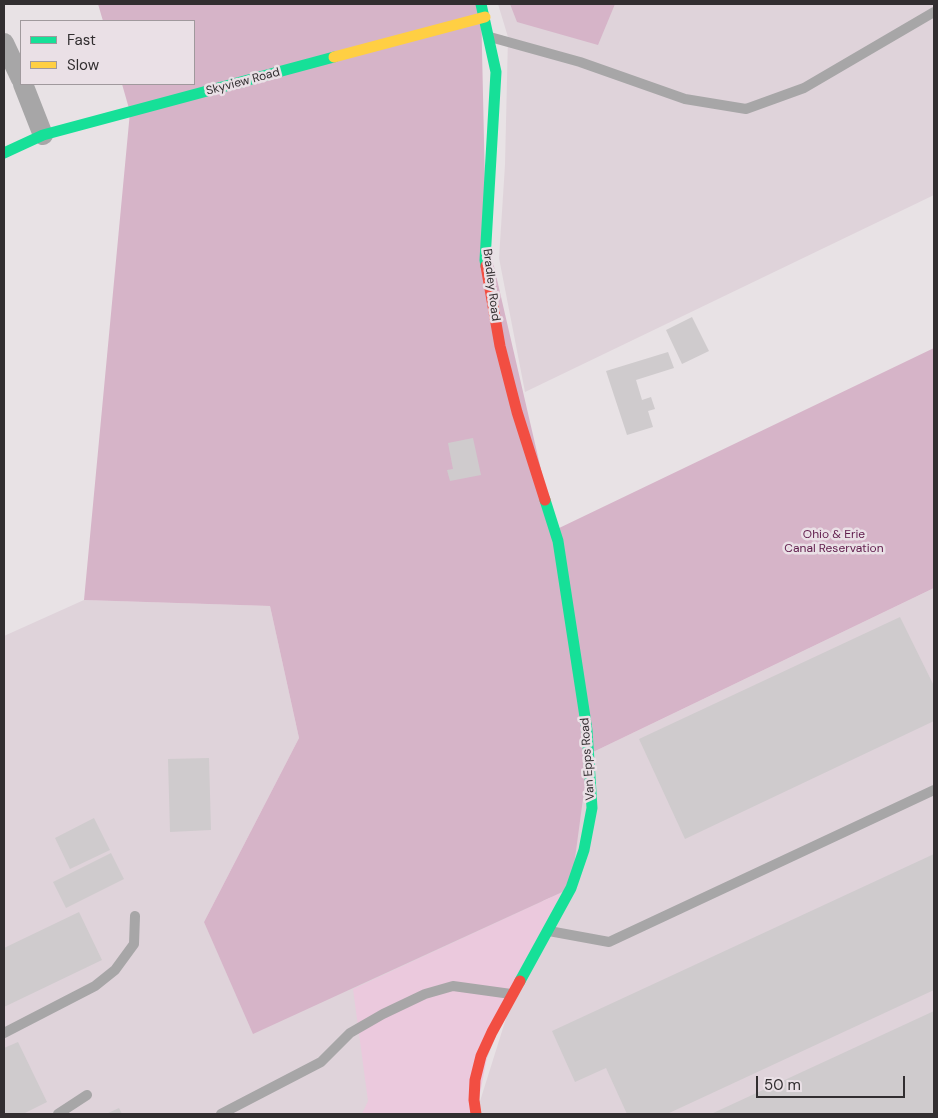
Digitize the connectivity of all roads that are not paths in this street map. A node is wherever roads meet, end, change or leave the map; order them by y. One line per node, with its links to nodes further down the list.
1 (481, 4): 3 (street, Bradley Road)
2 (934, 12): 4 (lane)
3 (485, 17): 4 (street, Bradley Road); 8 (street, Skyview Road)
4 (489, 37): 10 (street, Bradley Road)
5 (4, 43): 6 (street)
6 (20, 78)
7 (23, 85): 8 (street)
8 (43, 135): 9 (street, Skyview Road)
9 (4, 153)
10 (554, 530): 13 (street, Van Epps Road)
11 (934, 790): 13 (lane)
12 (135, 916): 15 (lane)
13 (548, 931): 14 (street, Van Epps Road)
14 (513, 994): 18 (lane); 19 (street, Van Epps Road)
15 (4, 1033)
16 (87, 1095): 17 (lane)
17 (58, 1114)
18 (221, 1114)
19 (476, 1114)

